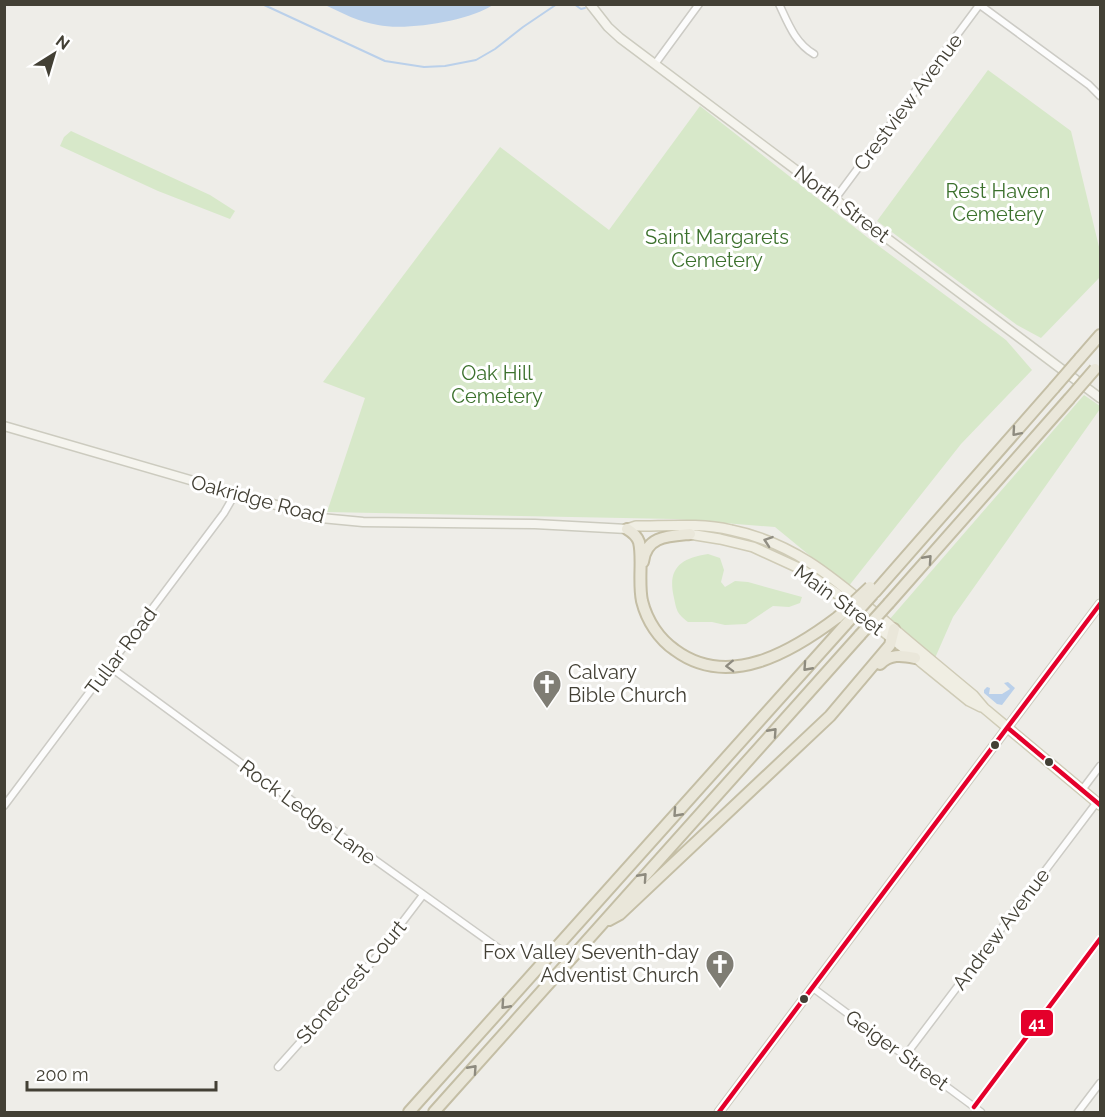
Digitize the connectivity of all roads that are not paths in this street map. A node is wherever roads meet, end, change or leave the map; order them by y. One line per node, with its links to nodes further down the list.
1 (590, 4): 6 (street, North Street)
2 (699, 4): 6 (street)
3 (779, 4): 5 (street)
4 (980, 5): 7 (street); 8 (street, Crestview Avenue)
5 (813, 54)
6 (655, 64): 8 (street, North Street)
7 (1101, 96)
8 (835, 199): 11 (street, North Street)
9 (1101, 335): 18 (highway, one-way to 18, bridge)
10 (1098, 366): 30 (highway, one-way to 10, bridge)
11 (1101, 398)
12 (4, 426): 13 (street, Oakridge Road)
13 (235, 494): 14 (street, Oakridge Road); 21 (street, Tullar Road)
14 (627, 529): 15 (main road, Main Street); 16 (highway); 19 (main road, Main Street, one-way to 14)
15 (690, 534): 16 (highway); 19 (main road, Main Street)
16 (641, 592): 18 (highway, one-way to 16)
17 (1101, 604): 24 (street)
18 (842, 620): 39 (highway, one-way to 39)
19 (893, 634): 20 (main road, Main Street); 22 (main road, Main Street); 23 (highway)
20 (915, 658): 22 (main road, Main Street); 23 (highway)
21 (110, 667): 28 (street, Tullar Road); 29 (street, Rock Ledge Lane)
22 (984, 708): 24 (main road, Main Street)
23 (830, 716): 30 (highway)
24 (1008, 728): 26 (main road, Main Street); 33 (street)
25 (1101, 766): 26 (street)
26 (1082, 790): 27 (main road, Main Street)
27 (1099, 804): 34 (street, Andrew Avenue)
28 (4, 806)
29 (423, 895): 32 (street, Rock Ledge Lane); 35 (street, Stonecrest Court)
30 (606, 922): 40 (highway, one-way to 30)
31 (1101, 939): 37 (street)
32 (508, 955)
33 (813, 988): 34 (street, Geiger Street); 38 (street)
34 (905, 1056): 37 (street, Geiger Street)
35 (278, 1067)
36 (1101, 1083): 42 (street)
37 (974, 1107): 41 (street, Geiger Street)
38 (720, 1112)
39 (409, 1113)
40 (434, 1113)
41 (981, 1113)
42 (1078, 1113)

